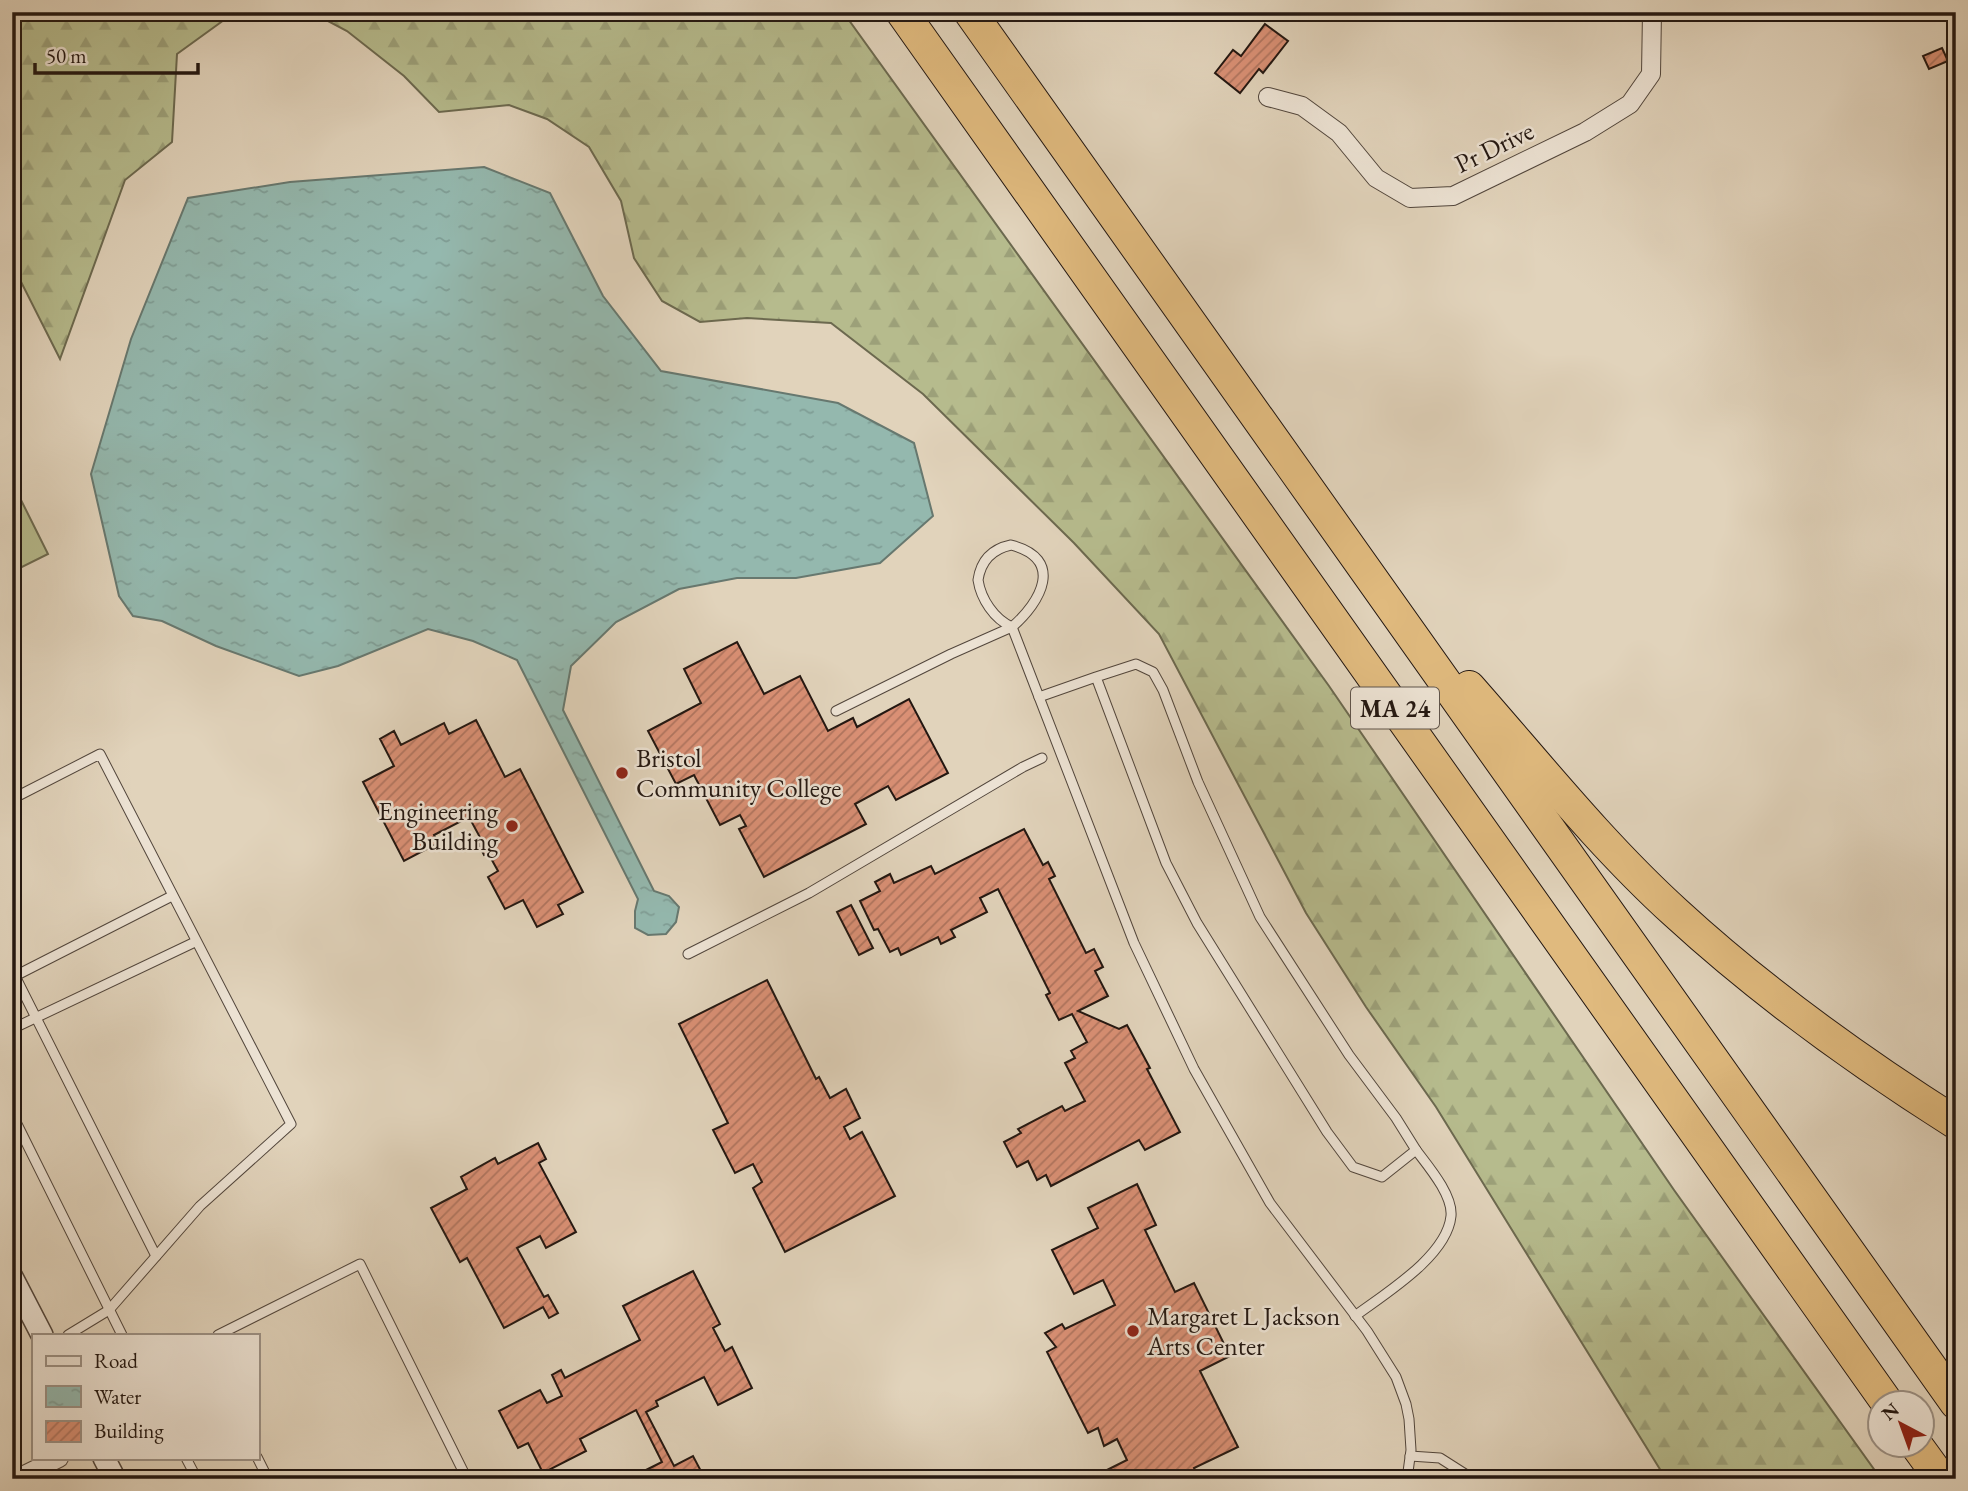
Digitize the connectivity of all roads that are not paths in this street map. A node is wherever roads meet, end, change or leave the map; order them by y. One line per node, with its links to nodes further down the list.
1 (902, 12): 29 (highway, MA 24)
2 (970, 12): 5 (highway, MA 24)
3 (1652, 12): 4 (street, Pr Drive)
4 (1268, 97)
5 (1321, 508): 19 (highway); 30 (highway, MA 24)
6 (1012, 627): 6 (lane); 8 (lane); 9 (lane)
7 (1097, 680): 8 (lane); 20 (lane); 20 (lane)
8 (1040, 697): 24 (lane)
9 (836, 711)
10 (1042, 758): 14 (lane)
11 (12, 799): 12 (lane)
12 (172, 896): 13 (lane); 15 (lane)
13 (195, 942): 16 (lane); 21 (lane)
14 (688, 954)
15 (14, 973): 16 (lane)
16 (37, 1017): 17 (lane); 21 (lane)
17 (12, 1029)
18 (12, 1114): 23 (lane)
19 (1956, 1123)
20 (1416, 1150): 24 (lane)
21 (156, 1256): 23 (lane)
22 (12, 1277): 25 (street)
23 (109, 1310): 26 (lane); 27 (lane)
24 (1355, 1316): 31 (lane)
25 (41, 1334)
26 (70, 1334)
27 (121, 1334)
28 (220, 1334): 41 (lane)
29 (1878, 1390)
30 (1956, 1404)
31 (1410, 1456): 42 (lane); 43 (lane)
32 (55, 1460): 37 (street)
33 (105, 1460): 38 (street)
34 (187, 1460): 39 (lane)
35 (258, 1460): 40 (lane)
36 (1927, 1460): 44 (highway)
37 (16, 1479)
38 (115, 1479)
39 (197, 1479)
40 (268, 1479)
41 (467, 1479)
42 (1407, 1479)
43 (1473, 1479)
44 (1941, 1479)

